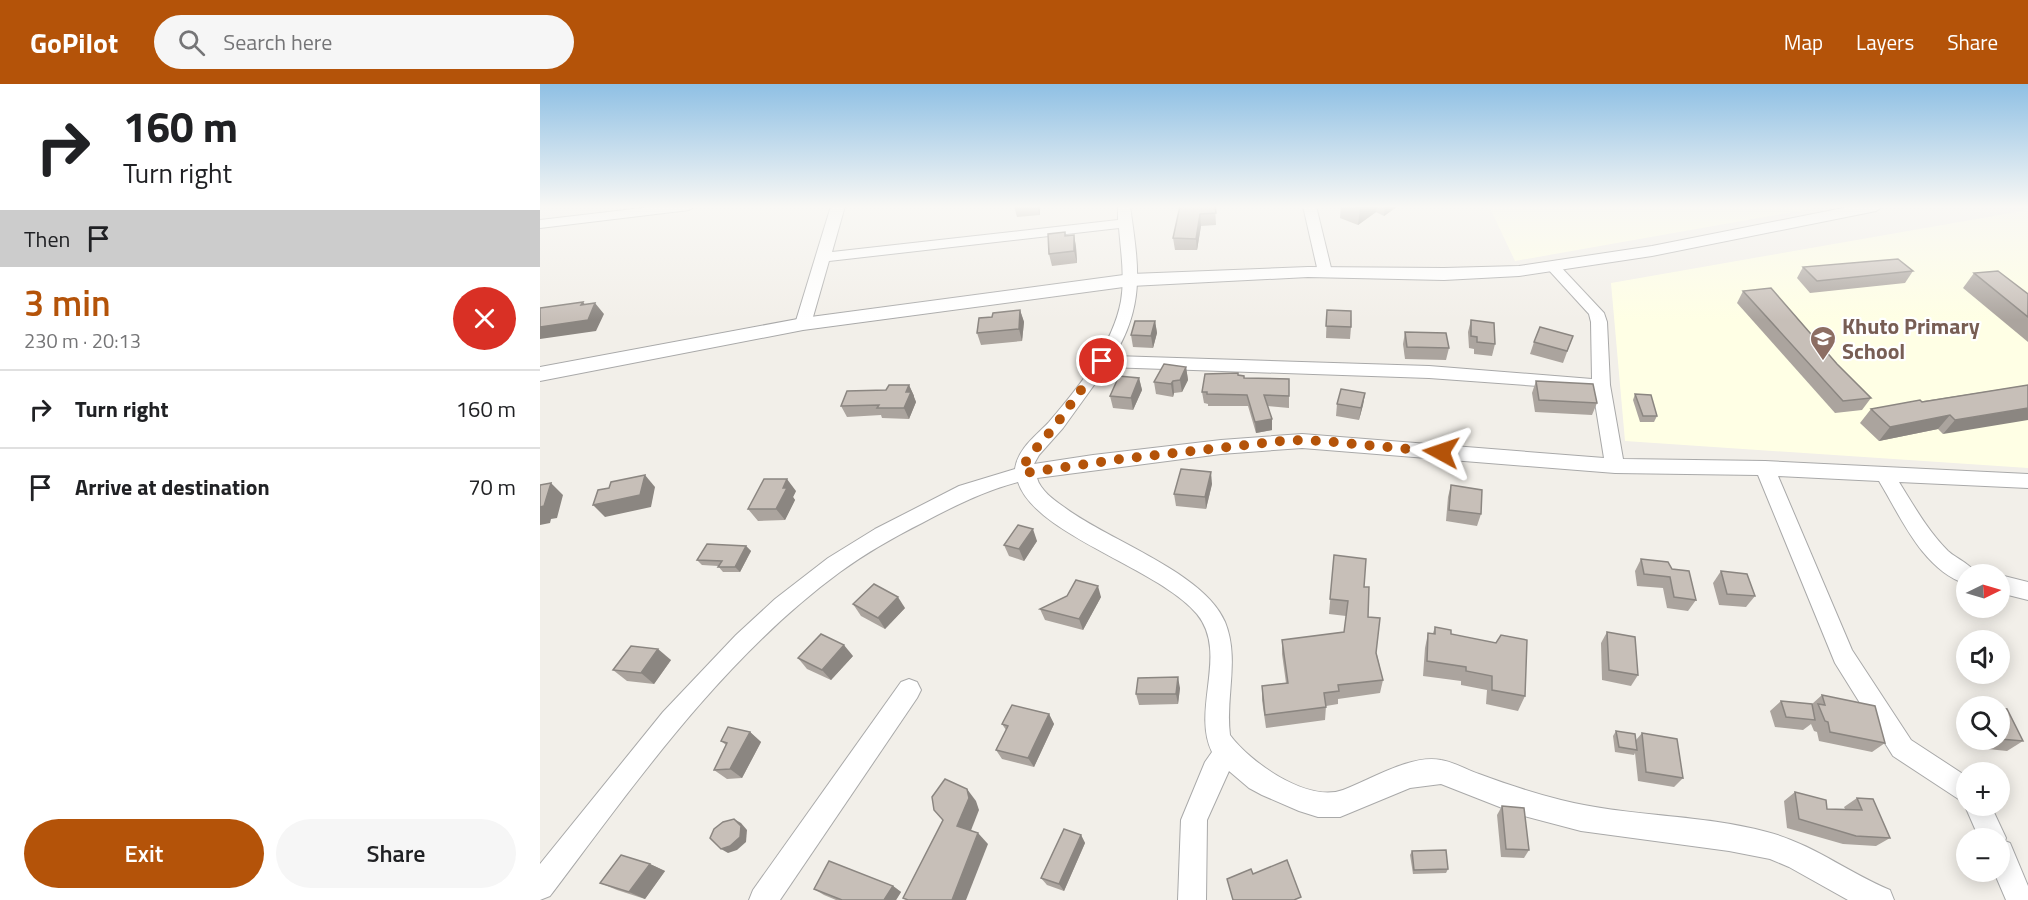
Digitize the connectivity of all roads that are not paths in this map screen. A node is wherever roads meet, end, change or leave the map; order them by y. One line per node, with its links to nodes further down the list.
1 (827, 244): 6 (street)
2 (938, 244): 6 (street)
3 (1127, 244): 9 (street)
4 (1318, 244): 8 (street)
5 (1686, 244): 7 (street)
6 (823, 257): 10 (street)
7 (1553, 267): 8 (street); 13 (street)
8 (1324, 272): 9 (street)
9 (1131, 280): 10 (street); 11 (street)
10 (803, 324): 12 (street)
11 (1102, 361): 13 (street); 16 (street)
12 (540, 374)
13 (1601, 386): 14 (street)
14 (1615, 466): 15 (street); 16 (street)
15 (1765, 468): 17 (street); 24 (street)
16 (1024, 473): 23 (street); 26 (street)
17 (1884, 473): 18 (street); 19 (street)
18 (2028, 481)
19 (1956, 571)
20 (2010, 586): 21 (street)
21 (2028, 591)
22 (909, 690): 27 (street)
23 (1227, 752): 28 (street); 29 (street)
24 (1956, 784)
25 (2010, 876): 30 (street)
26 (540, 886)
27 (762, 900)
28 (1192, 900)
29 (1880, 900)
30 (2020, 900)

